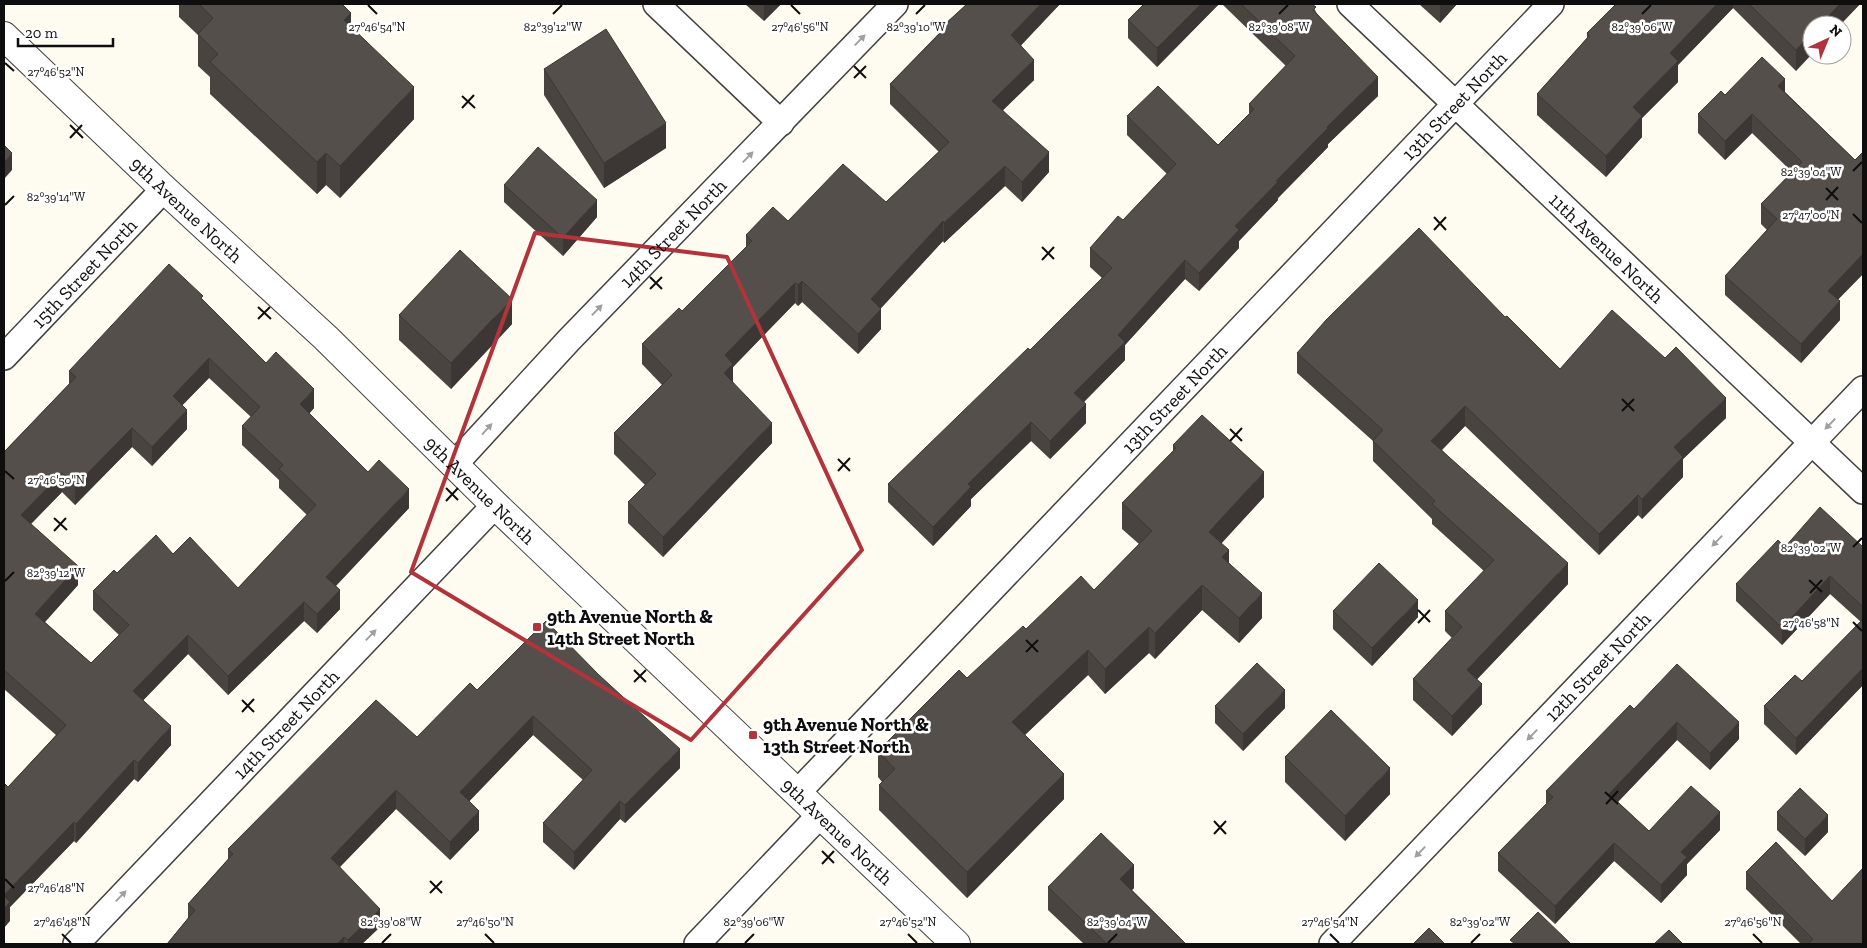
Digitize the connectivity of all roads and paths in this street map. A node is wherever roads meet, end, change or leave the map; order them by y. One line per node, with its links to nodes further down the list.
1 (656, 4): 7 (street)
2 (895, 4): 7 (street, 14th Street North, one-way to 2)
3 (1350, 4): 6 (street, 11th Avenue North)
4 (1551, 4): 6 (street, 13th Street North)
5 (4, 36): 8 (street, 9th Avenue North)
6 (1455, 104): 11 (street, 11th Avenue North); 15 (street, 13th Street North)
7 (781, 123): 12 (street, 14th Street North, one-way to 7)
8 (164, 189): 9 (street, 15th Street North); 12 (street, 9th Avenue North)
9 (4, 357)
10 (1863, 389): 11 (street, 12th Street North, one-way to 11)
11 (1812, 442): 13 (street, 11th Avenue North); 20 (street, 12th Street North, one-way to 20)
12 (454, 465): 14 (street, 9th Avenue North)
13 (1863, 491)
14 (495, 505): 15 (street, 9th Avenue North); 17 (street, 14th Street North, one-way to 14)
15 (797, 793): 16 (street, 9th Avenue North)
16 (820, 815): 18 (street); 19 (street, 9th Avenue North)
17 (76, 944)
18 (697, 944)
19 (956, 944)
20 (1332, 944)

